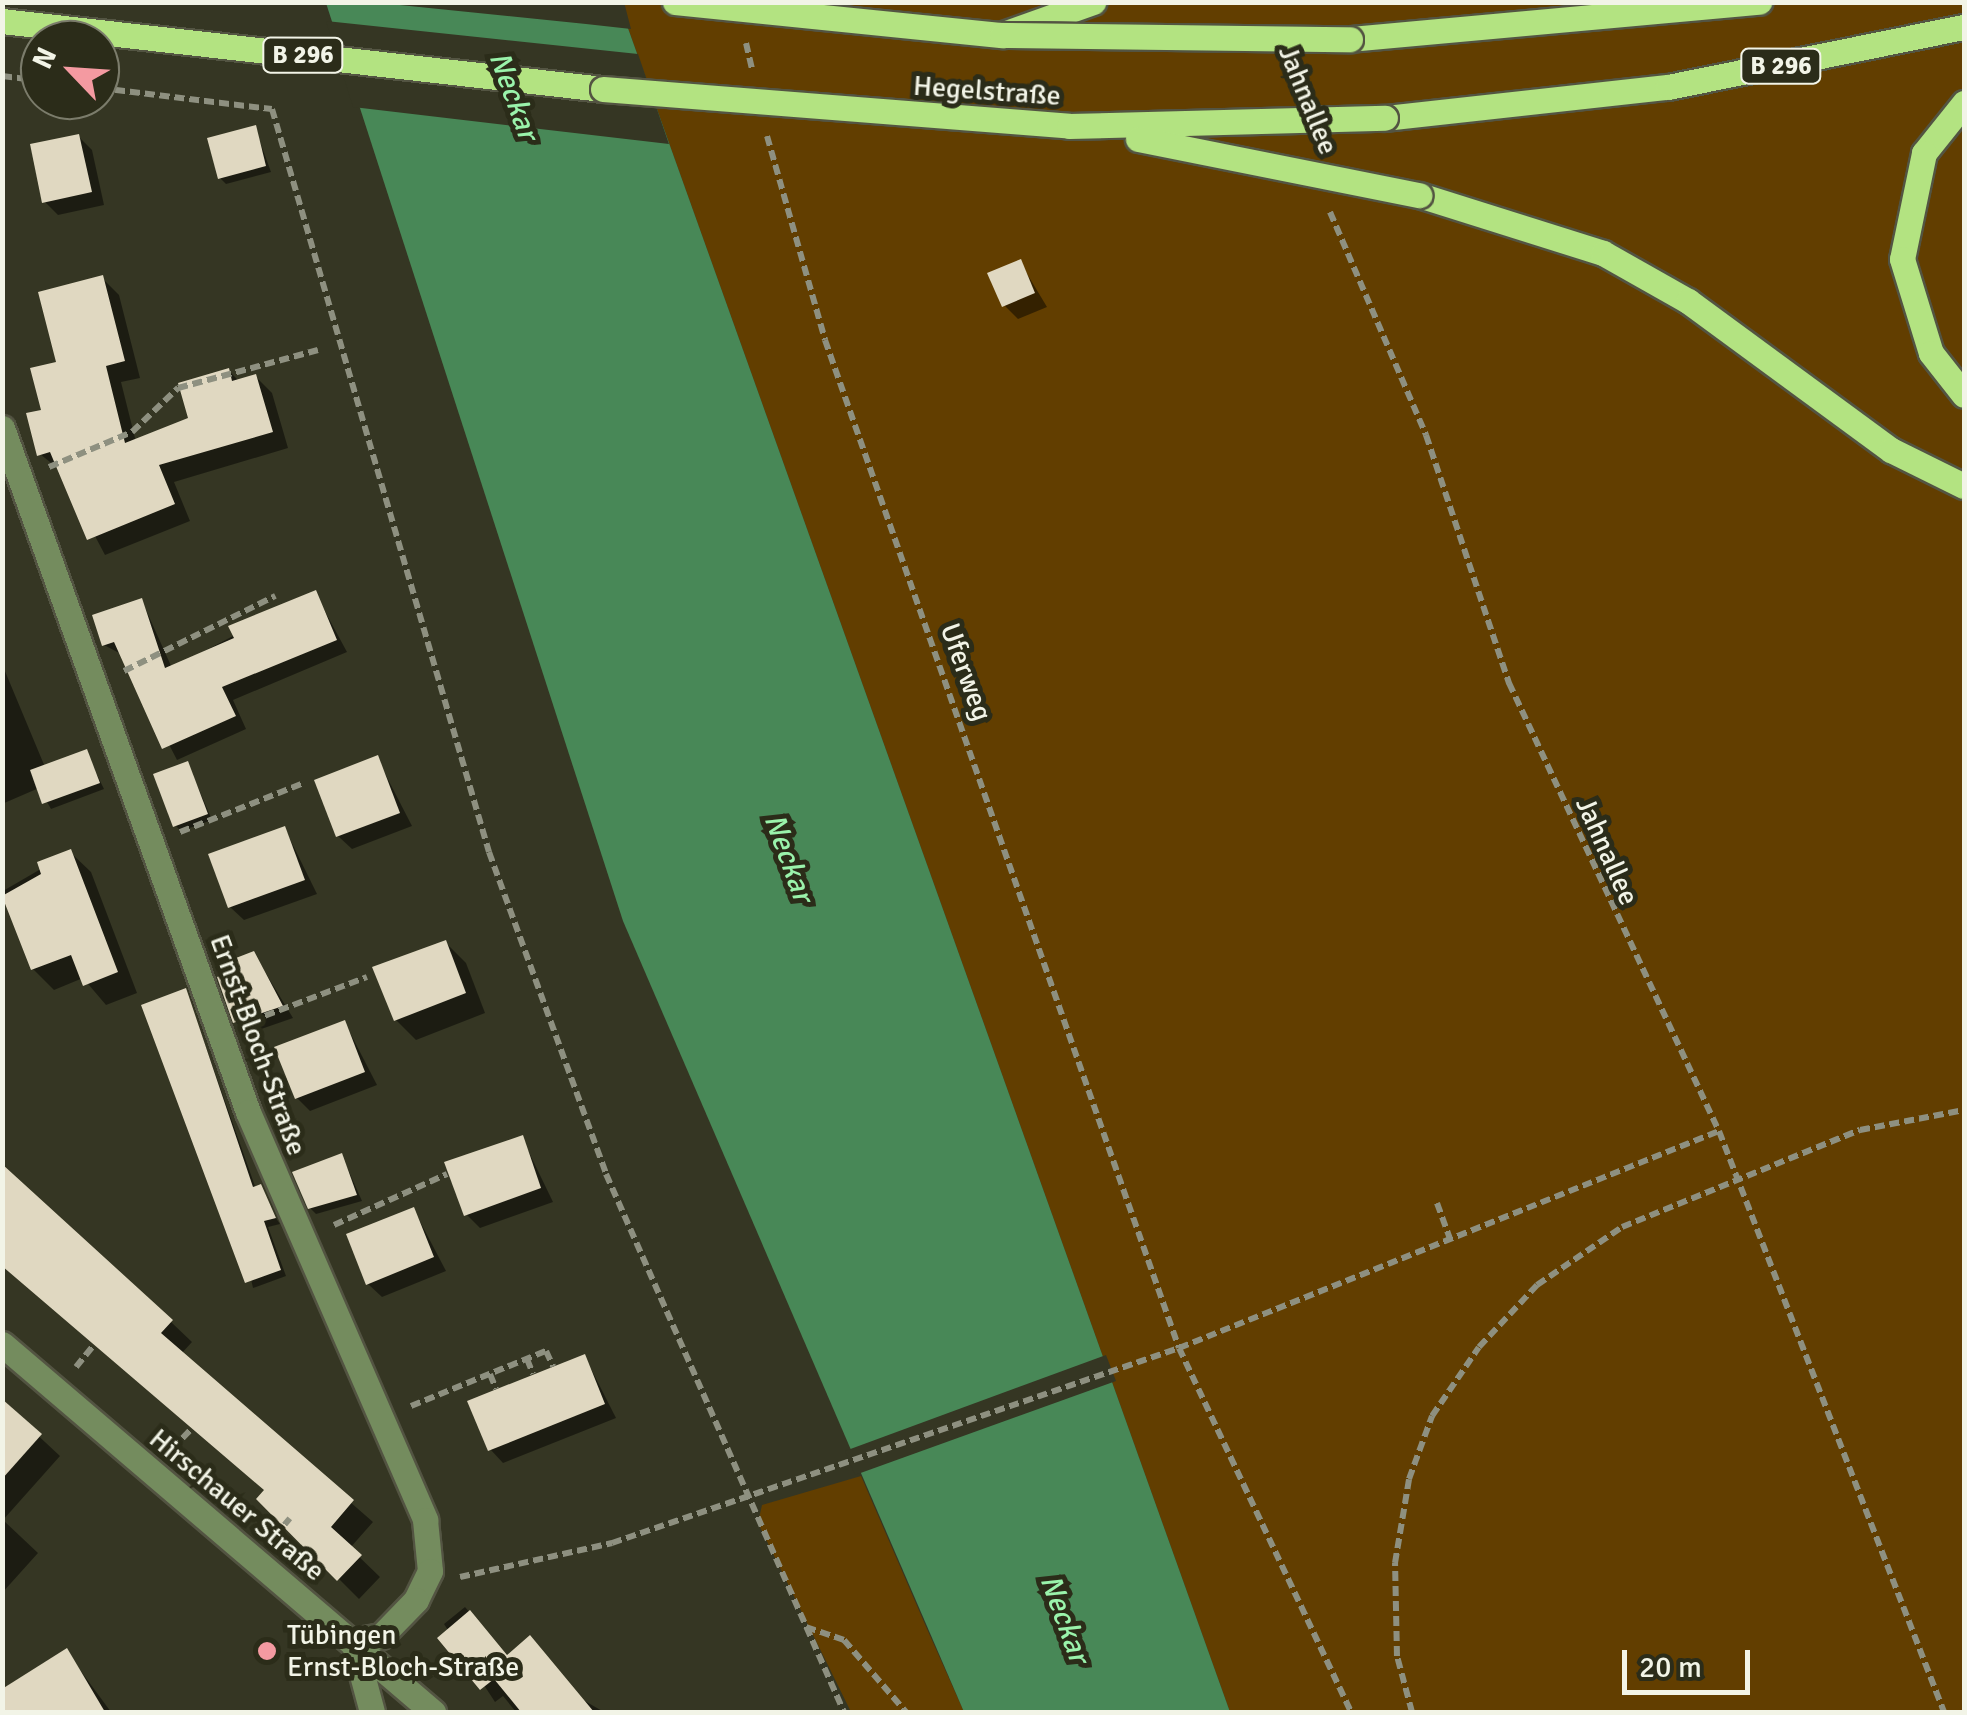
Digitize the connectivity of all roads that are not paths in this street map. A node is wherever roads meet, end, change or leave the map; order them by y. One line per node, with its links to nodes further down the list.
1 (675, 2): 6 (main road, Hegelstraße / B 296, bridge)
2 (1092, 2): 6 (main road)
3 (1759, 2): 6 (main road, Hegelstraße / B 296, bridge)
4 (2, 20): 8 (main road, Hegelstraße / B 296, bridge)
5 (1964, 27): 8 (main road, Hegelstraße / B 296, bridge)
6 (1002, 35)
7 (1964, 103): 9 (main road)
8 (1069, 126): 11 (main road, bridge)
9 (1964, 396)
10 (2, 428): 13 (street, Ernst-Bloch-Straße)
11 (1964, 486)
12 (2, 1344): 13 (street, Hirschauer Straße)
13 (353, 1641): 14 (street); 15 (street, Hirschauer Straße)
14 (372, 1712)
15 (433, 1712)

